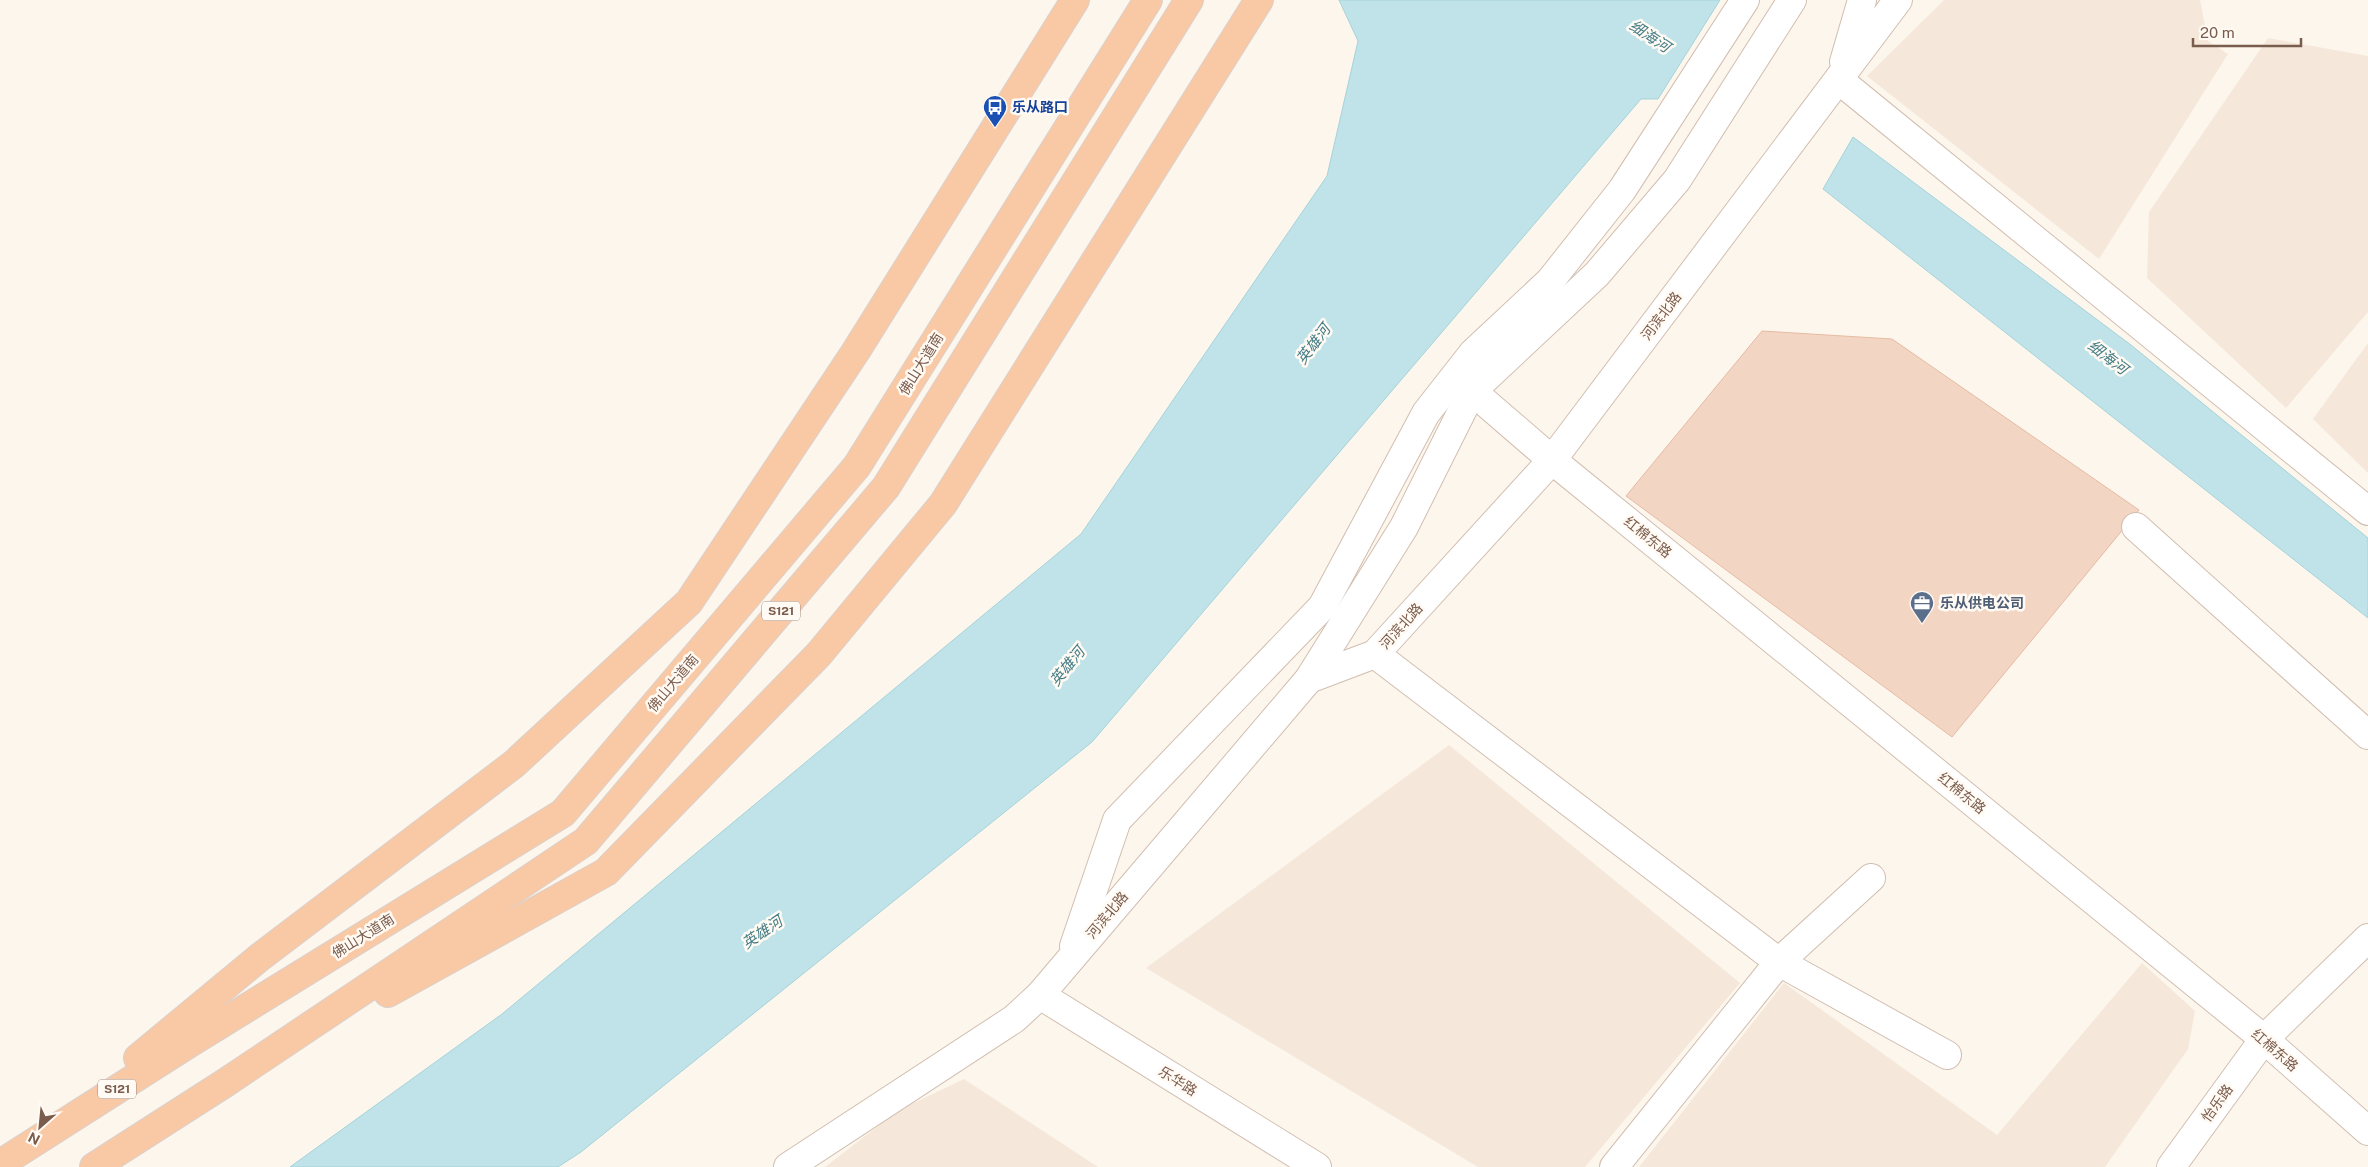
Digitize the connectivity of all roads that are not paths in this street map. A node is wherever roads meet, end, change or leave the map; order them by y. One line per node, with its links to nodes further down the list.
1 (1075, 0): 26 (highway)
2 (1148, 0): 26 (highway, 佛山大道南 / S121)
3 (1190, 0): 24 (highway, S121)
4 (1259, 0): 24 (highway)
5 (1746, 0): 19 (street)
6 (1792, 0): 10 (street)
7 (1862, 0): 9 (street)
8 (1898, 0): 9 (street, 河滨北路)
9 (1839, 80): 11 (street, 河滨北路); 12 (street)
10 (1472, 391): 11 (street, 红棉东路); 15 (street)
11 (1552, 460): 14 (street, 河滨北路); 22 (street, 红棉东路)
12 (2368, 511)
13 (2136, 526): 16 (street)
14 (1375, 654): 15 (street, 河滨北路); 20 (street)
15 (1309, 679): 19 (street, 河滨北路)
16 (2368, 735)
17 (1871, 878): 20 (street)
18 (2368, 938): 22 (street, 怡乐路)
19 (1069, 960): 21 (street, 河滨北路)
20 (1779, 962): 23 (street); 31 (street)
21 (1040, 995): 29 (street, 河滨北路); 30 (street, 乐华路)
22 (2264, 1039): 25 (street, 红棉东路); 32 (street, 怡乐路)
23 (1947, 1055)
24 (225, 1083): 28 (highway, S121)
25 (2368, 1131)
26 (46, 1134): 27 (highway, 佛山大道南 / S121)
27 (0, 1164)
28 (94, 1167)
29 (788, 1167)
30 (1317, 1167)
31 (1614, 1167)
32 (2171, 1167)

